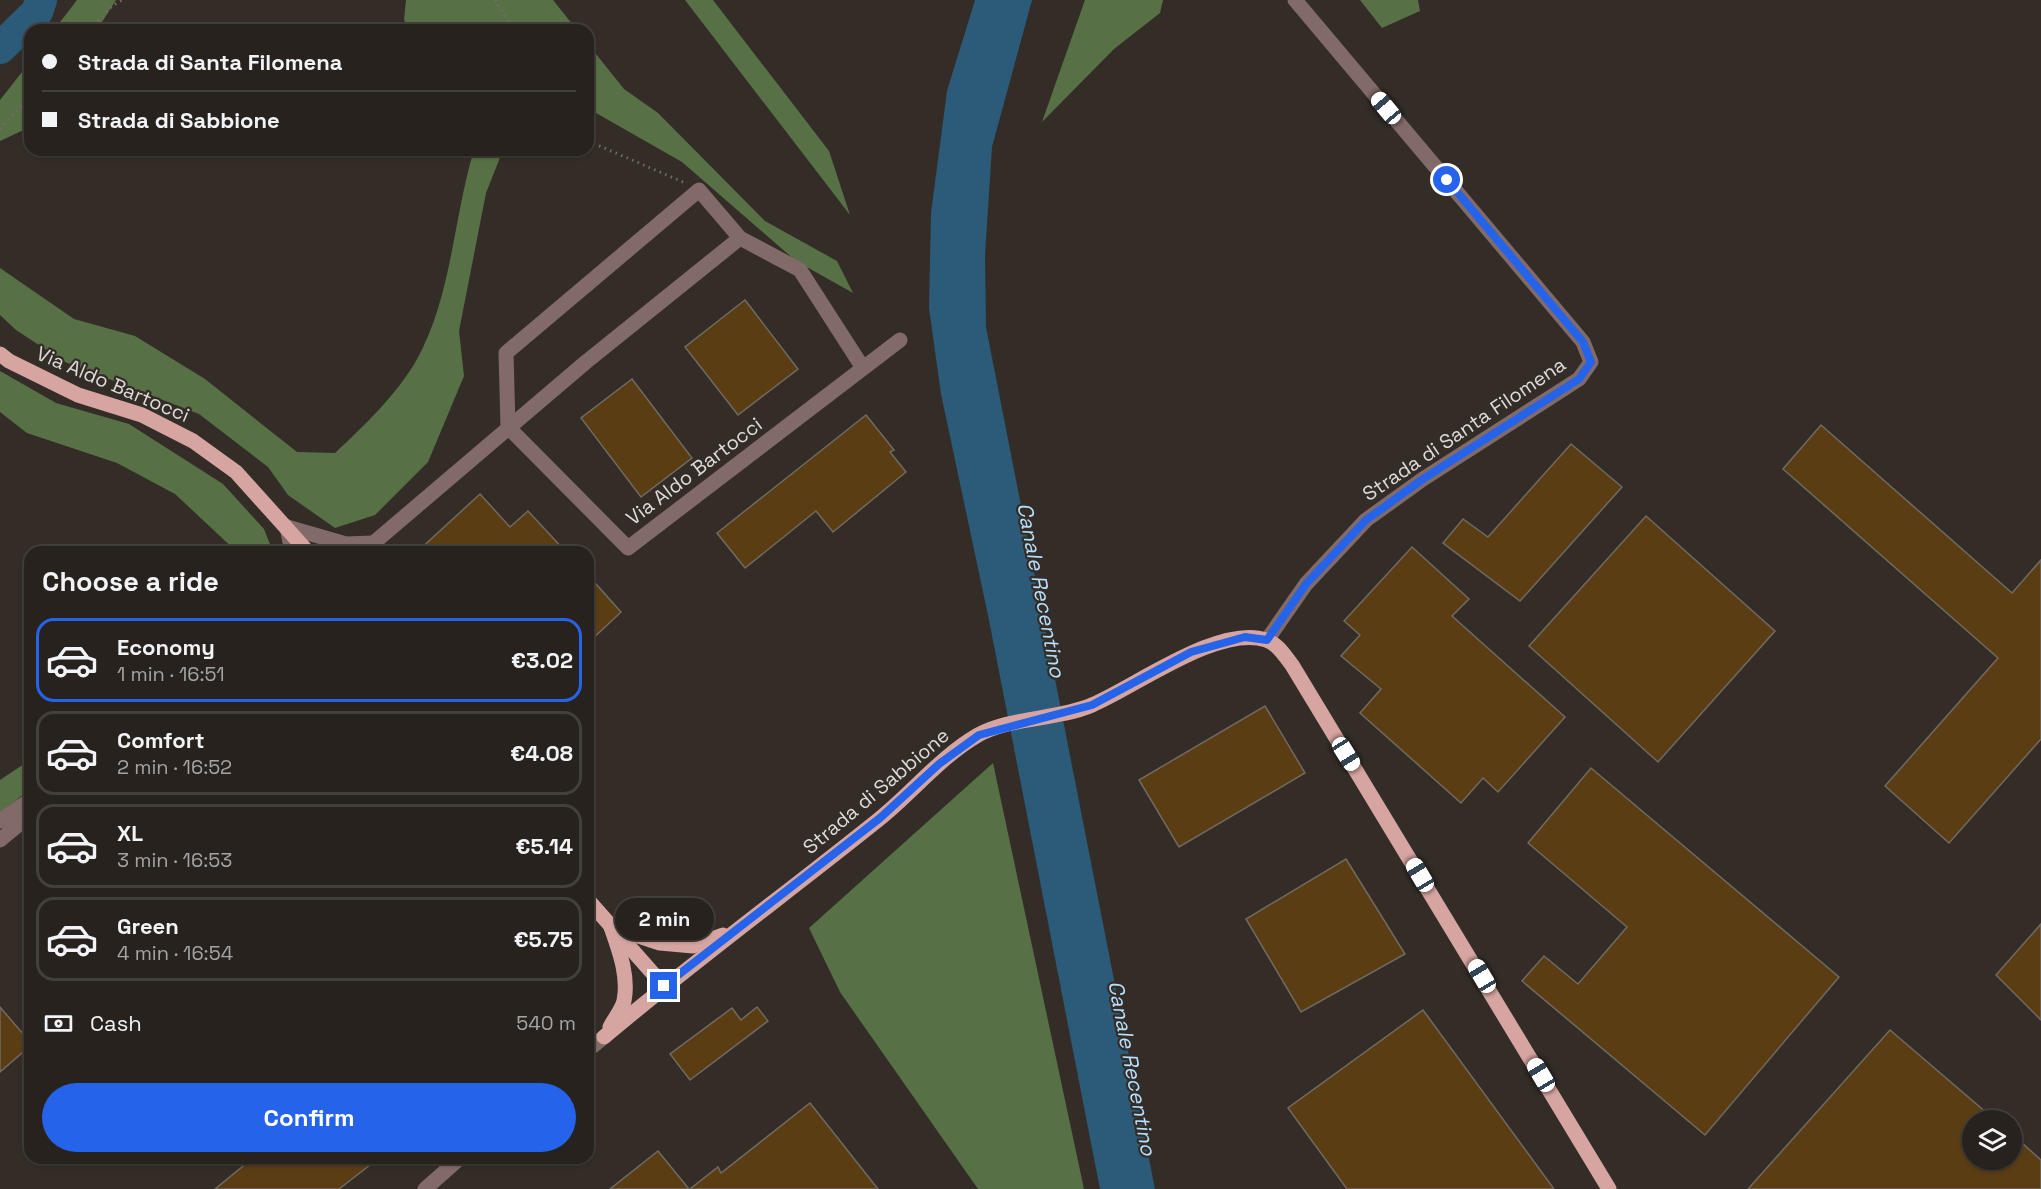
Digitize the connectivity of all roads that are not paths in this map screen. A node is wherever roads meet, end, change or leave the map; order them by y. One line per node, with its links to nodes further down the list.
1 (1295, 0): 12 (street, Strada di Santa Filomena)
2 (740, 238): 5 (street); 6 (street); 6 (street)
3 (900, 339): 5 (street, Via Aldo Bartocci)
4 (0, 354): 7 (main road, Via Aldo Bartocci)
5 (863, 368): 6 (street, Via Aldo Bartocci)
6 (508, 427): 11 (street)
7 (287, 527): 8 (street); 9 (main road, Via Aldo Bartocci); 10 (street)
8 (291, 546)
9 (303, 546)
10 (355, 546)
11 (372, 546)
12 (1267, 640): 19 (main road, Strada di Sabbione); 25 (main road)
13 (24, 804): 15 (street)
14 (24, 820): 16 (street)
15 (0, 821)
16 (0, 840)
17 (594, 907): 18 (main road)
18 (611, 927): 19 (main road); 20 (main road); 21 (main road)
19 (739, 929): 20 (main road, Strada di Sabbione)
20 (664, 986): 21 (main road, Strada di Sabbione)
21 (604, 1037): 22 (street, Strada di Sabbione)
22 (594, 1045)
23 (453, 1164): 24 (street)
24 (425, 1189)
25 (1609, 1189)

